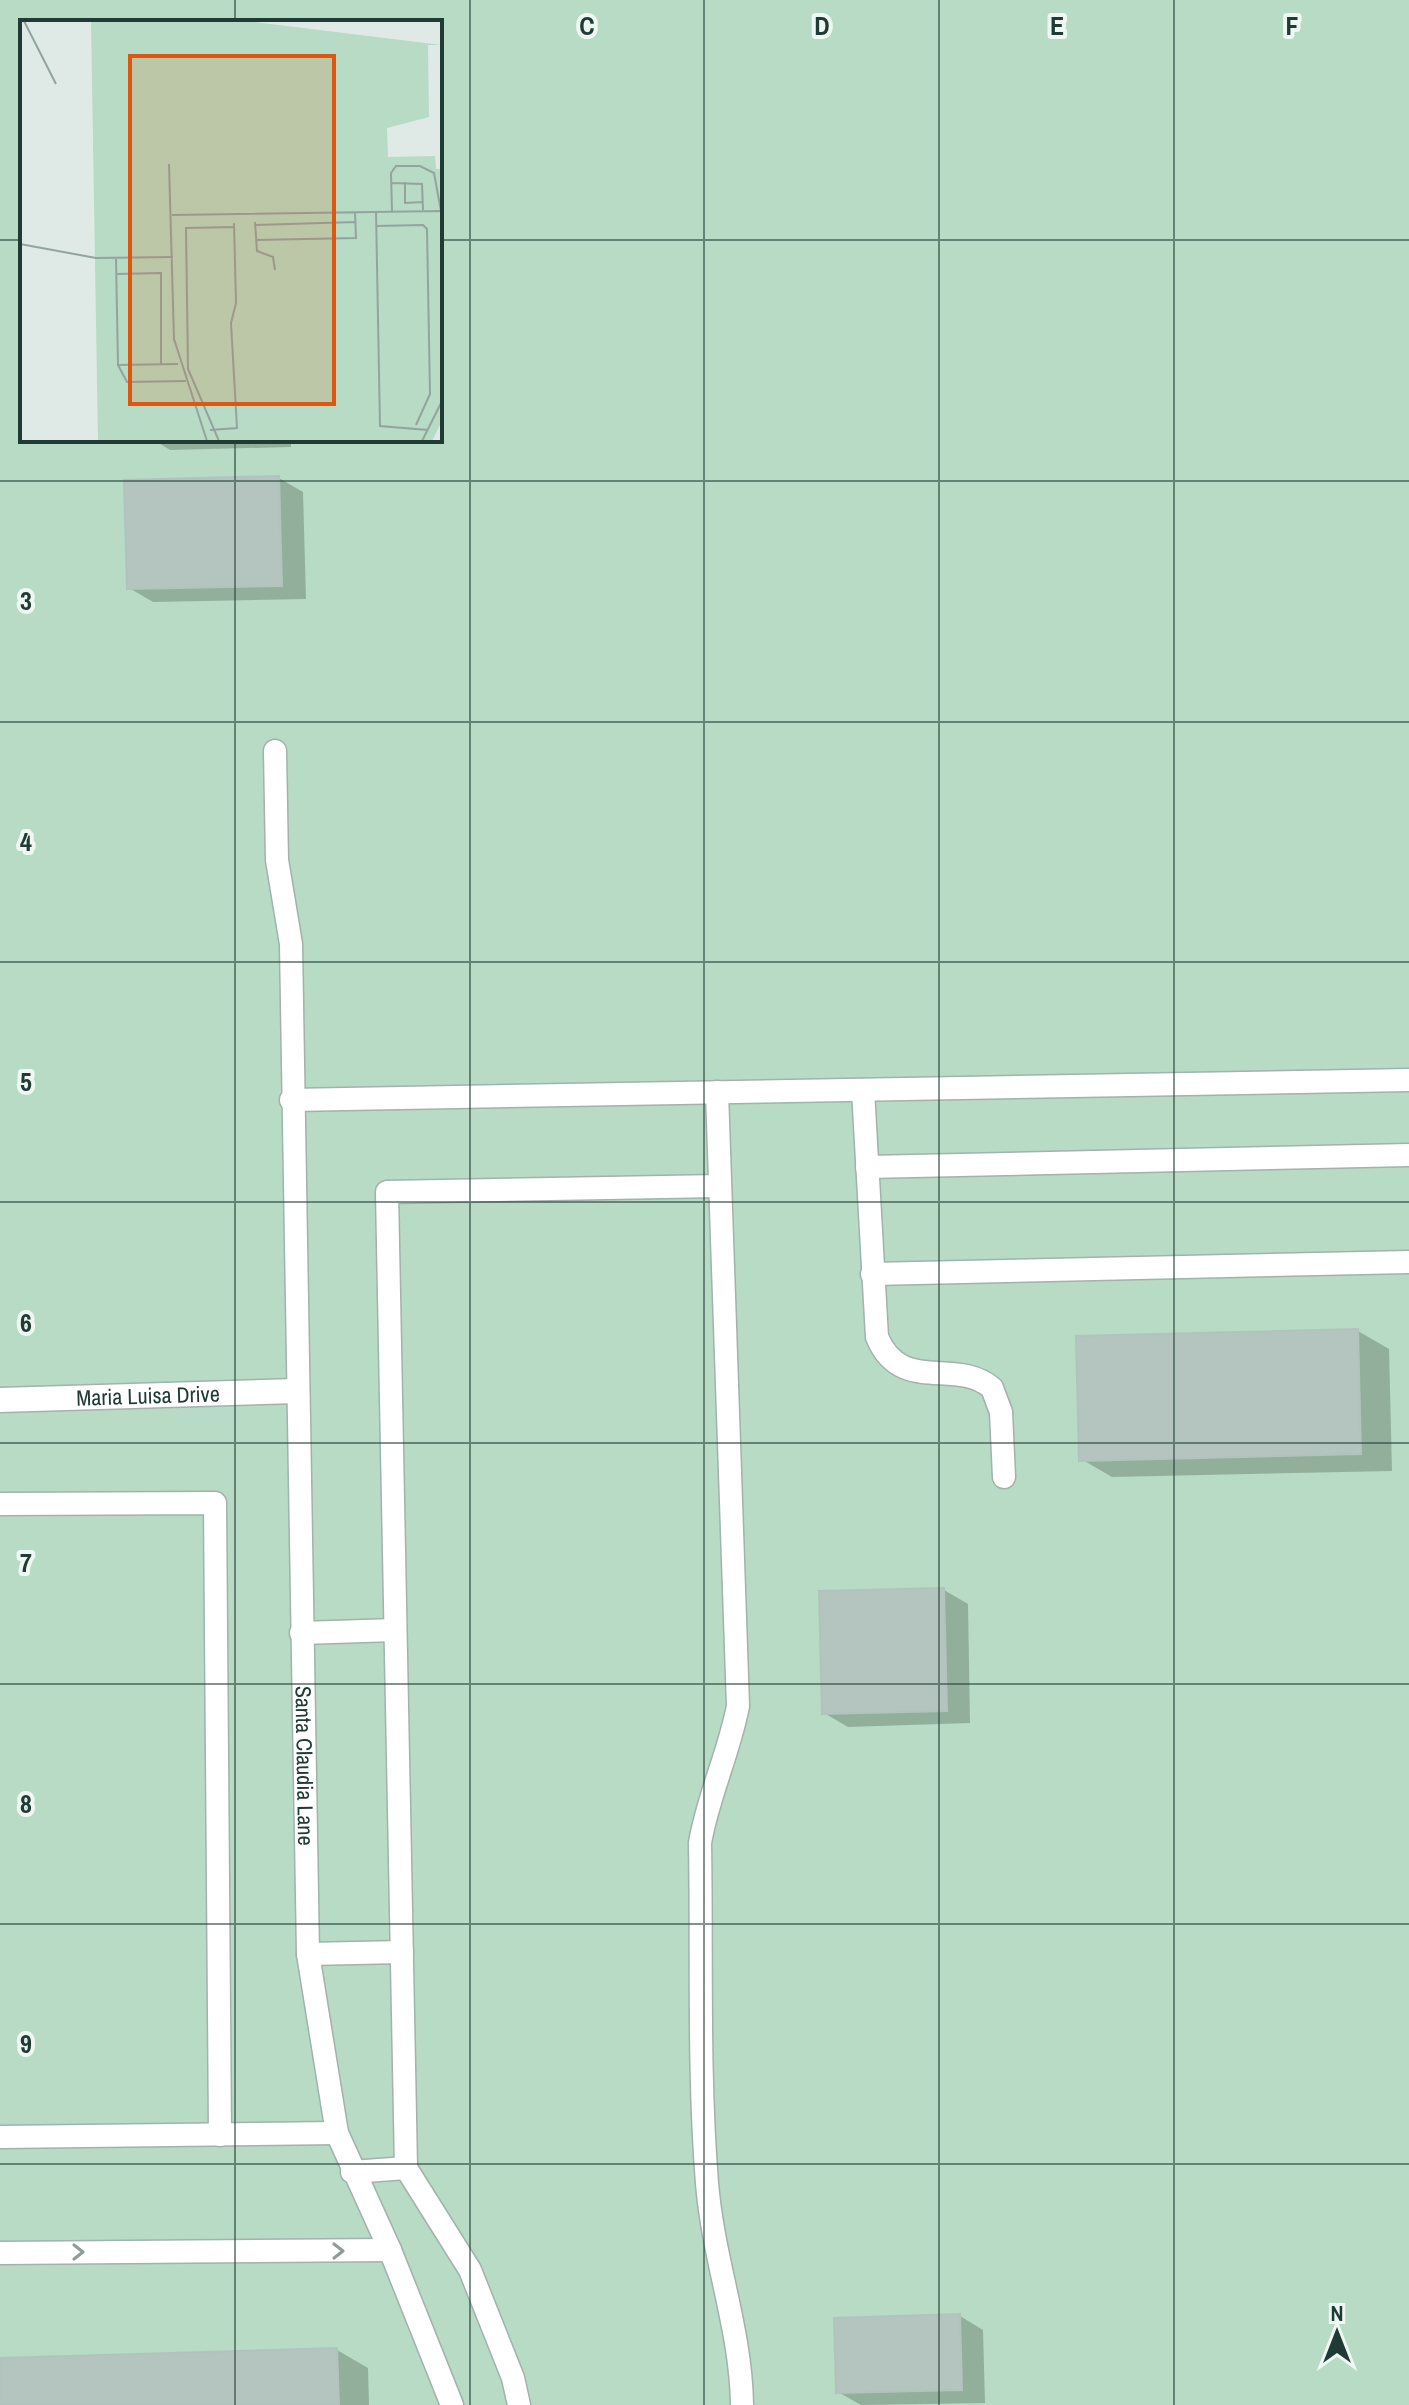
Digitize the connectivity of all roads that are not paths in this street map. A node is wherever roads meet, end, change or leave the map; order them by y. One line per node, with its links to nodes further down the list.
1 (275, 751): 5 (lane, Santa Claudia Lane)
2 (1409, 1080): 3 (lane)
3 (863, 1090): 4 (lane); 7 (lane)
4 (717, 1092): 5 (lane); 8 (lane)
5 (291, 1100): 11 (lane, Santa Claudia Lane)
6 (1409, 1155): 7 (lane)
7 (867, 1167): 10 (lane)
8 (720, 1186): 15 (lane); 28 (lane)
9 (1409, 1262): 10 (lane)
10 (872, 1274): 13 (lane)
11 (297, 1391): 12 (street, Maria Luisa Drive); 16 (lane, Santa Claudia Lane)
12 (0, 1400)
13 (1004, 1477)
14 (0, 1504): 20 (lane)
15 (395, 1630): 16 (lane); 17 (lane)
16 (301, 1633): 18 (lane, Santa Claudia Lane)
17 (402, 1952): 18 (lane); 22 (lane)
18 (308, 1954): 19 (lane, Santa Claudia Lane)
19 (337, 2133): 20 (lane); 23 (lane, Santa Claudia Lane)
20 (220, 2135): 21 (lane)
21 (0, 2137)
22 (406, 2168): 23 (lane); 27 (lane)
23 (352, 2172): 24 (lane, Santa Claudia Lane)
24 (390, 2250): 25 (lane, one-way to 24); 26 (lane, Santa Claudia Lane)
25 (0, 2253)
26 (452, 2405)
27 (519, 2405)
28 (742, 2405)

